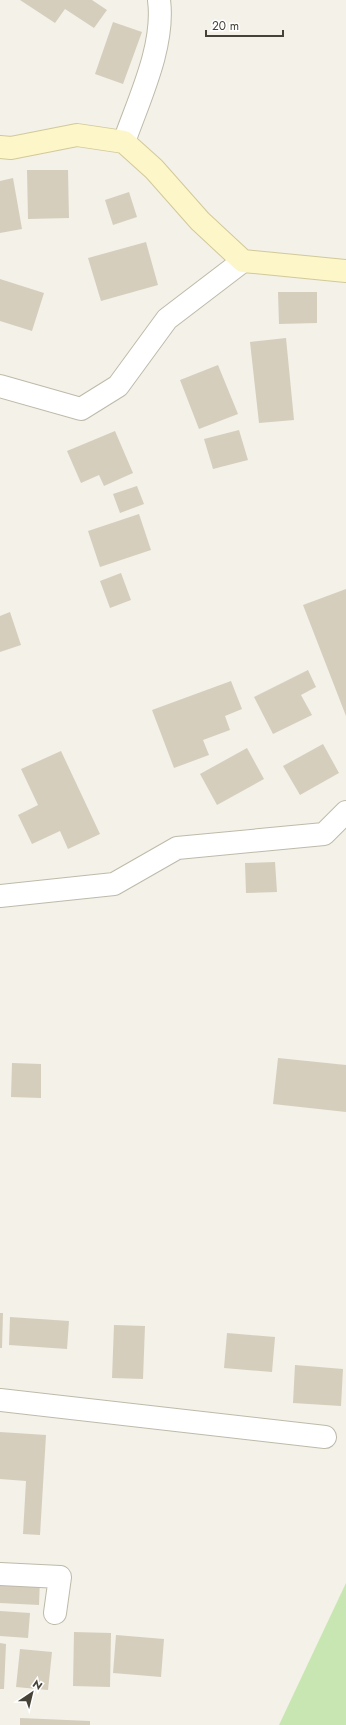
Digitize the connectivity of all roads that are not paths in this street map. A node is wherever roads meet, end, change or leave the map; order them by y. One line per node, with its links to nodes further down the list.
1 (159, 0): 2 (street)
2 (124, 142): 3 (street); 4 (street)
3 (0, 147)
4 (244, 261): 5 (street); 6 (street)
5 (346, 271)
6 (0, 386)
7 (346, 812): 8 (street)
8 (324, 834): 9 (street); 10 (street)
9 (346, 834)
10 (0, 896)
11 (0, 1400): 12 (street)
12 (325, 1437)
13 (0, 1574): 14 (street)
14 (55, 1613)

